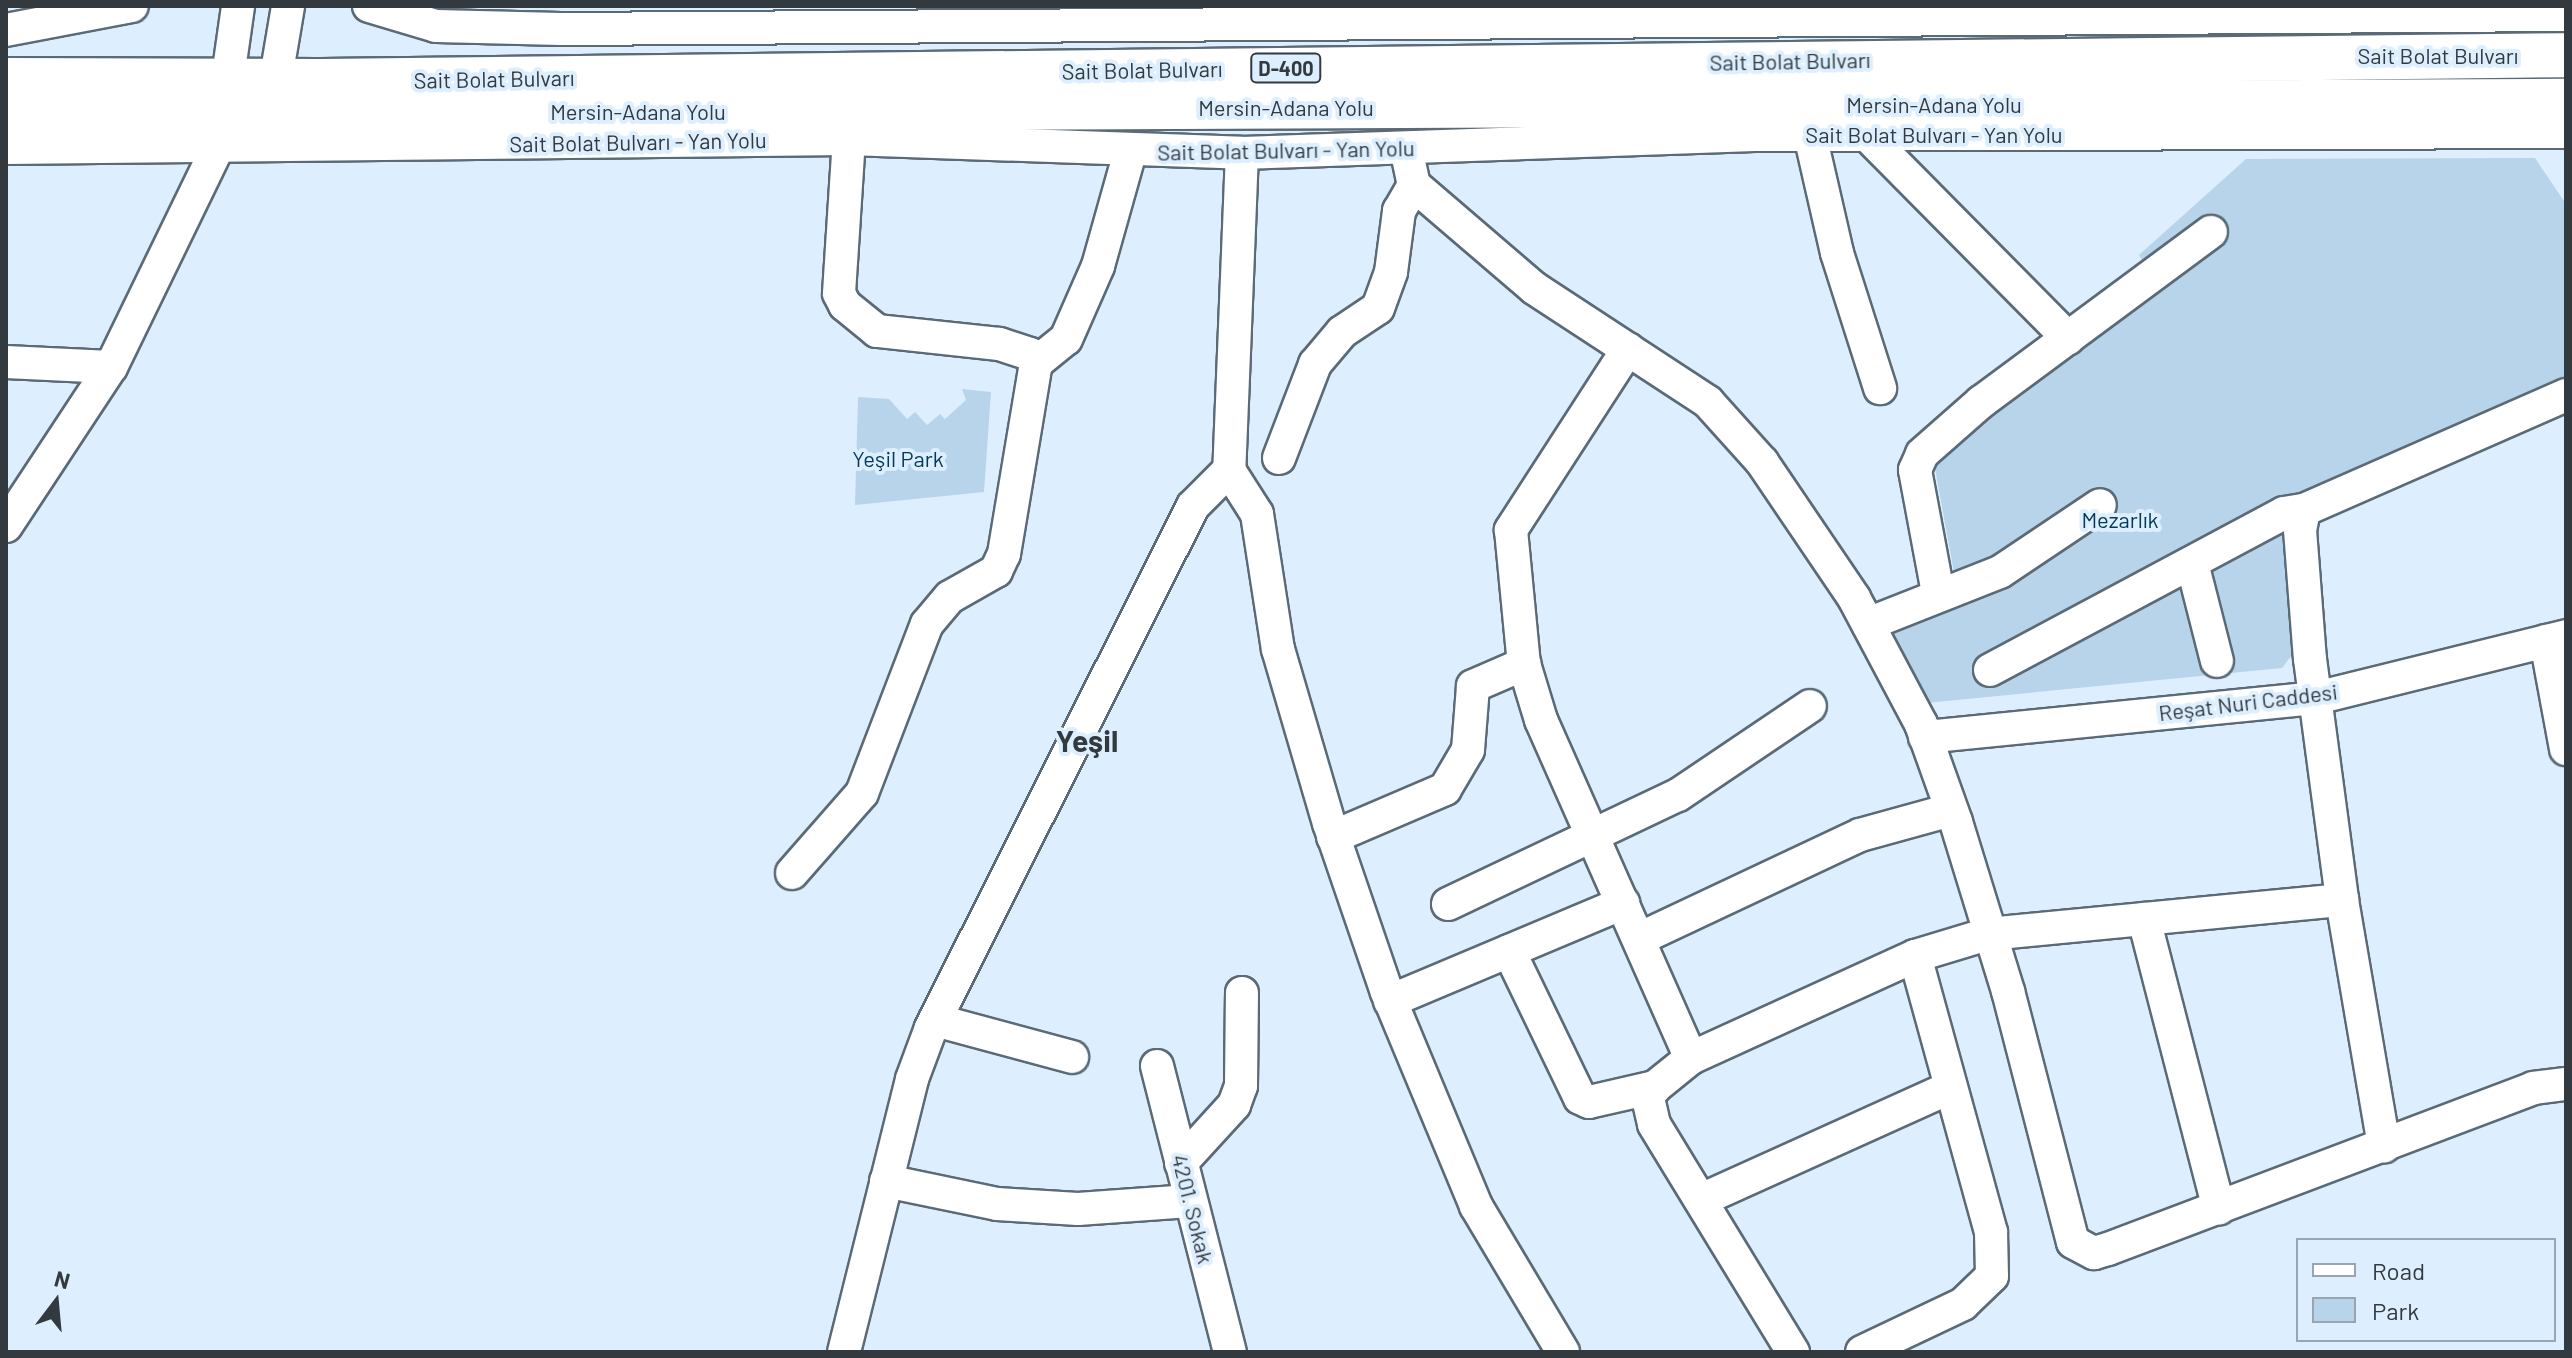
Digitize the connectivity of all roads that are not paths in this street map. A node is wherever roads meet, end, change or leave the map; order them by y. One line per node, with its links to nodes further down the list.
1 (132, 6): 13 (street)
2 (238, 6): 19 (street)
3 (288, 6): 20 (street)
4 (369, 6): 12 (street)
5 (2476, 11): 8 (street); 14 (street); 15 (street)
6 (1595, 14): 7 (street); 14 (street)
7 (1451, 15): 10 (street)
8 (2566, 15)
9 (1042, 16): 10 (street); 11 (street)
10 (1228, 16)
11 (831, 17): 12 (street)
12 (562, 18)
13 (24, 22)
14 (2038, 28): 15 (highway, Sait Bolat Bulvarı / D-400); 20 (highway, Sait Bolat Bulvarı / D-400)
15 (2514, 55): 16 (highway, Sait Bolat Bulvarı / D-400); 21 (street)
16 (2566, 55)
17 (6, 80): 19 (highway, D-400)
18 (6, 112): 19 (highway, Mersin-Adana Yolu / D-400)
19 (223, 113): 20 (highway, Mersin-Adana Yolu / D-400); 25 (street); 35 (street)
20 (270, 113): 21 (highway, Mersin-Adana Yolu / D-400); 24 (street, Sait Bolat Bulvarı - Yan Yolu)
21 (2560, 120): 23 (street, Sait Bolat Bulvarı - Yan Yolu)
22 (1810, 135): 23 (street, Sait Bolat Bulvarı - Yan Yolu); 26 (street, Sait Bolat Bulvarı - Yan Yolu); 36 (street)
23 (1867, 135): 31 (street)
24 (849, 139): 27 (street, Sait Bolat Bulvarı - Yan Yolu); 34 (street)
25 (6, 148)
26 (1406, 148): 28 (street, Sait Bolat Bulvarı - Yan Yolu); 29 (street)
27 (1130, 152): 28 (street, Sait Bolat Bulvarı - Yan Yolu); 34 (street)
28 (1242, 153): 39 (street)
29 (1414, 185): 32 (street); 38 (street)
30 (2211, 232): 31 (street)
31 (2068, 338): 44 (street)
32 (1628, 349): 45 (street); 48 (street)
33 (6, 362): 35 (street)
34 (1036, 363): 57 (street)
35 (111, 367): 42 (street)
36 (1880, 388)
37 (2566, 395): 41 (street)
38 (1279, 458)
39 (1229, 470): 55 (street); 68 (street)
40 (2100, 505): 44 (street)
41 (2304, 510): 43 (street); 50 (street)
42 (6, 526)
43 (2192, 563): 47 (street); 49 (street)
44 (1938, 593): 45 (street)
45 (1868, 624): 52 (street)
46 (2556, 639): 50 (street, Reşat Nuri Caddesi); 53 (street)
47 (2217, 661)
48 (1524, 664): 55 (street); 56 (street)
49 (1990, 670)
50 (2316, 698): 52 (street, Reşat Nuri Caddesi); 58 (street)
51 (1810, 706): 56 (street)
52 (1925, 737): 54 (street)
53 (2566, 749)
54 (1951, 810): 62 (street); 63 (street)
55 (1333, 837): 67 (street)
56 (1593, 837): 59 (street); 60 (street)
57 (792, 873)
58 (2342, 900): 61 (street); 75 (street)
59 (1623, 903): 63 (street); 64 (street)
60 (1448, 904)
61 (2144, 919): 62 (street); 80 (street)
62 (1988, 934): 65 (street); 80 (street)
63 (1639, 939): 70 (street)
64 (1509, 951): 67 (street); 73 (street)
65 (1915, 956): 70 (street); 74 (street)
66 (1242, 993): 76 (street)
67 (1390, 1001): 83 (street)
68 (935, 1020): 69 (street); 77 (street)
69 (1072, 1057)
70 (1691, 1058): 73 (street)
71 (1157, 1066): 76 (street, 4201. Sokak)
72 (2566, 1084): 75 (street)
73 (1655, 1087): 78 (street)
74 (1951, 1087): 78 (street); 85 (street)
75 (2384, 1146): 80 (street)
76 (1181, 1163): 79 (street, 4201. Sokak)
77 (886, 1181): 79 (street); 81 (street)
78 (1701, 1200): 84 (street)
79 (1190, 1201): 82 (street, 4201. Sokak)
80 (2219, 1208)
81 (844, 1352)
82 (1230, 1352)
83 (1563, 1352)
84 (1793, 1352)
85 (1862, 1352)

